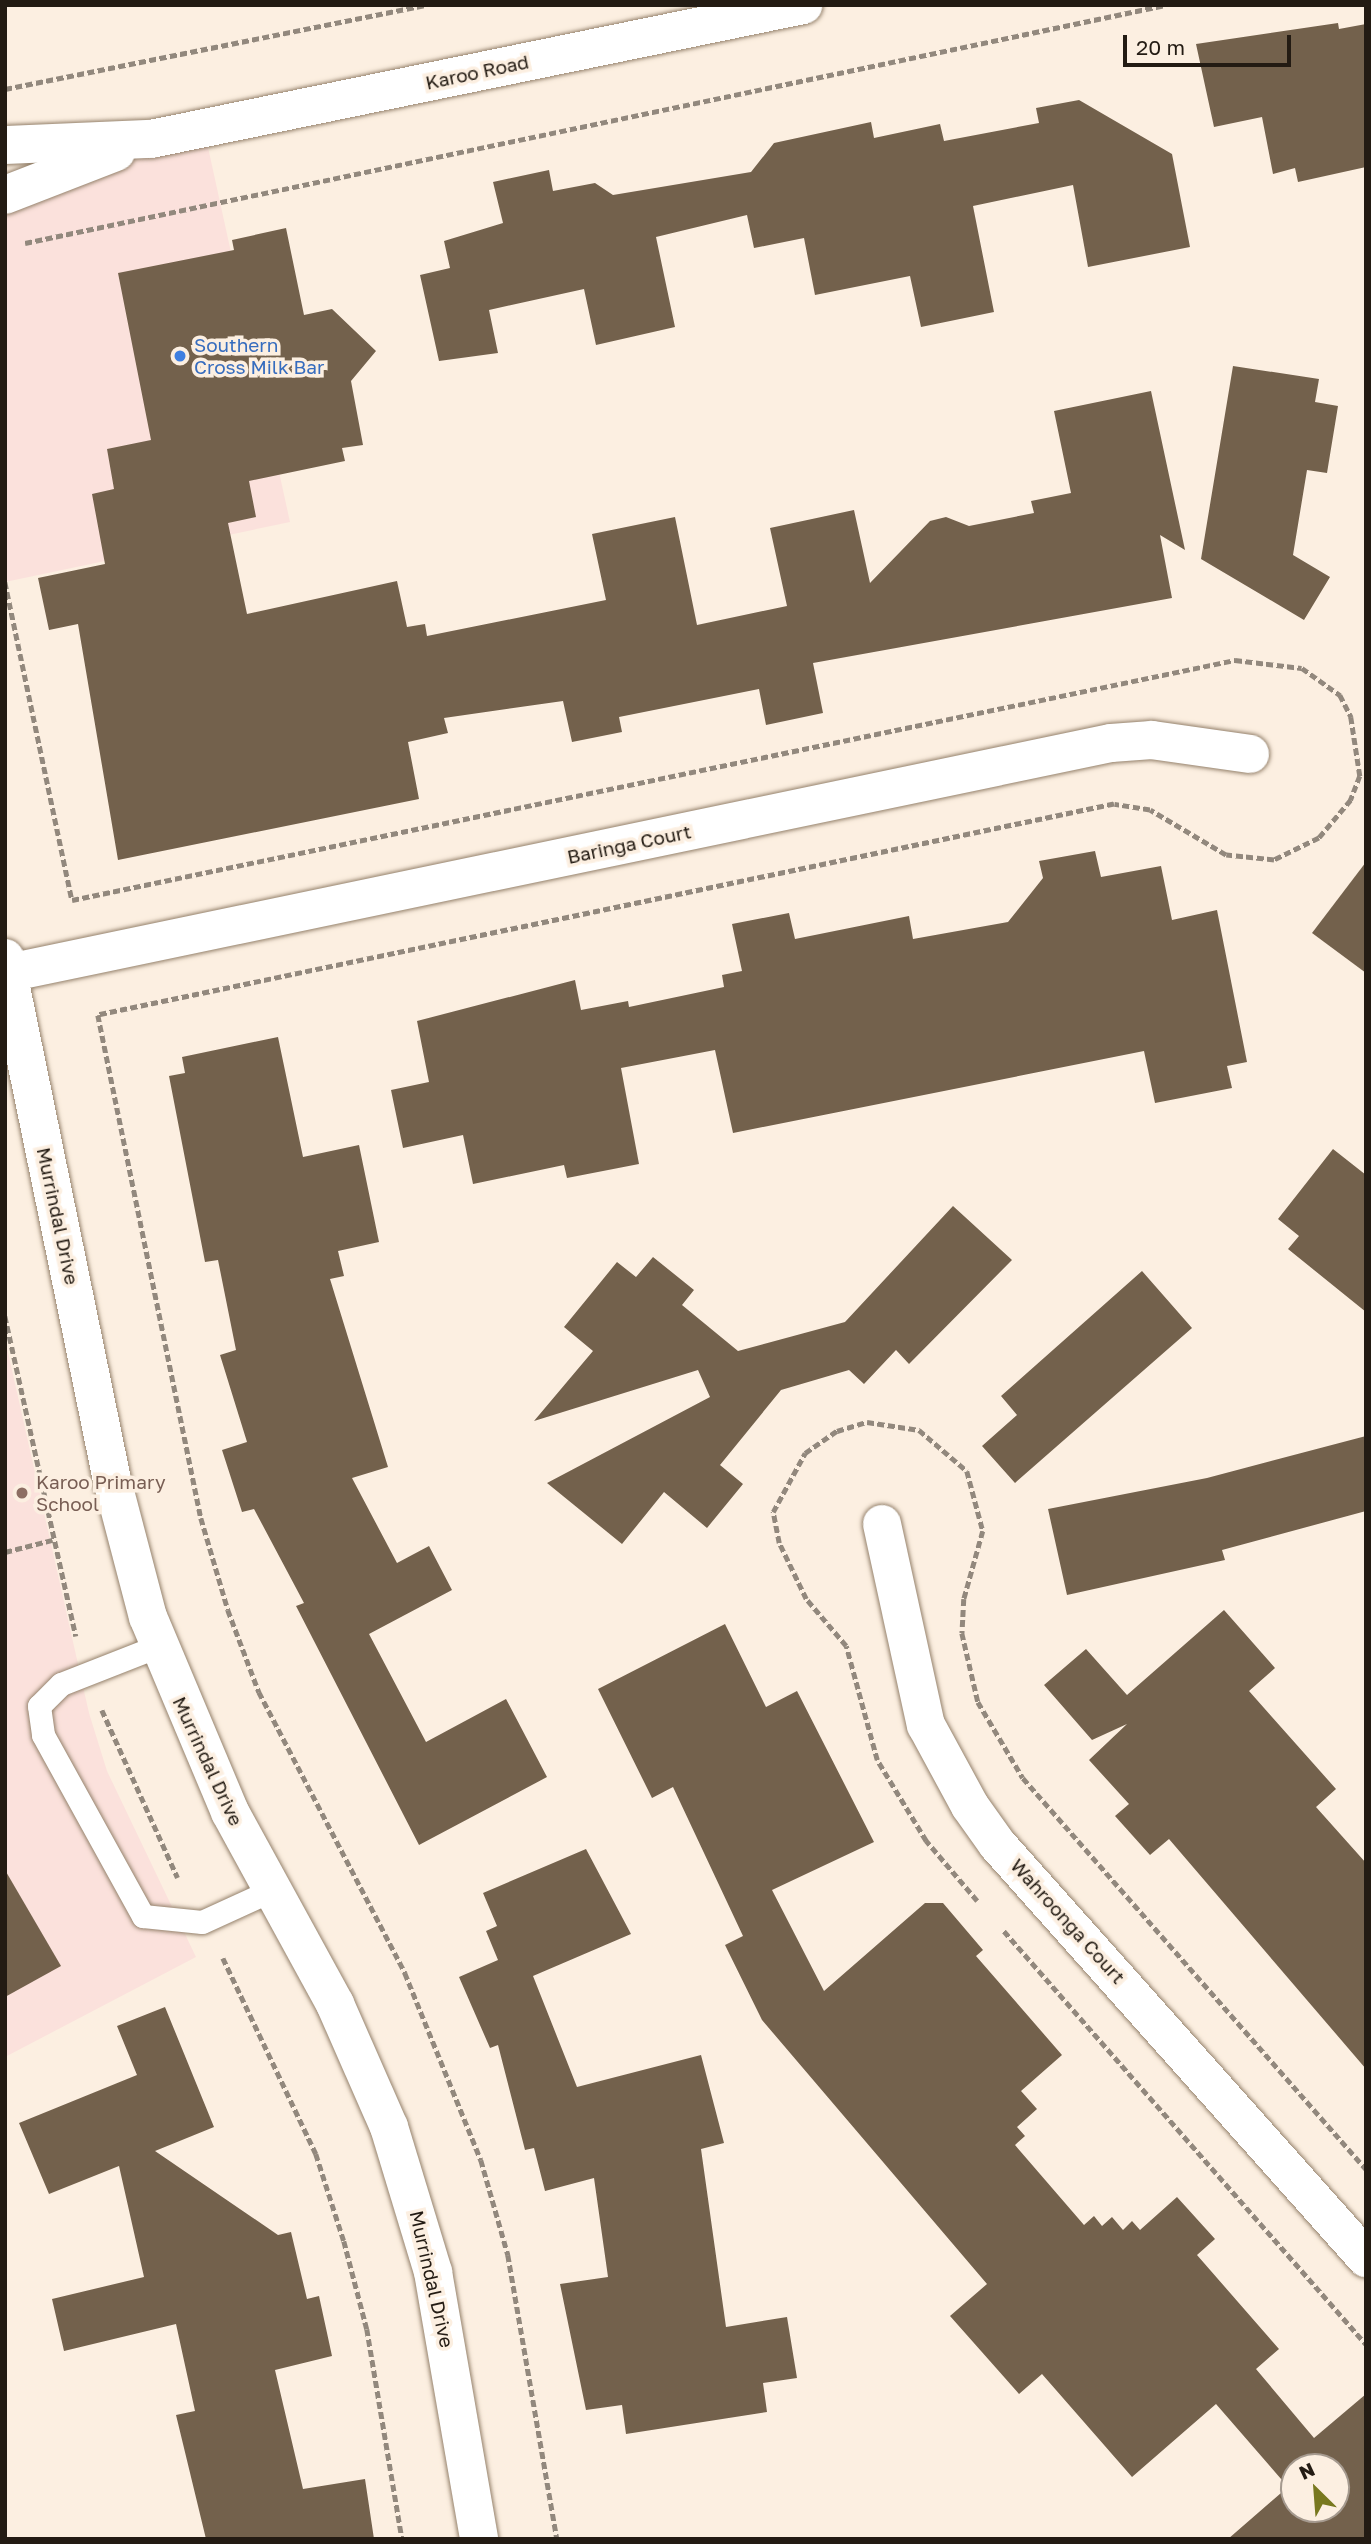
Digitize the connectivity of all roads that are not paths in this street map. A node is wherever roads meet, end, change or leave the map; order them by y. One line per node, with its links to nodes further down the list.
1 (803, 5): 2 (street, Karoo Road)
2 (151, 139): 3 (street, Karoo Road); 4 (street, Karoo Road)
3 (5, 145)
4 (5, 195)
5 (1250, 754): 6 (street, Baringa Court)
6 (7, 966): 8 (street, Murrindal Drive)
7 (882, 1524): 10 (street, Wahroonga Court)
8 (158, 1646): 9 (street, Murrindal Drive); 9 (lane)
9 (272, 1890): 11 (street, Murrindal Drive)
10 (1366, 2258)
11 (479, 2539)

